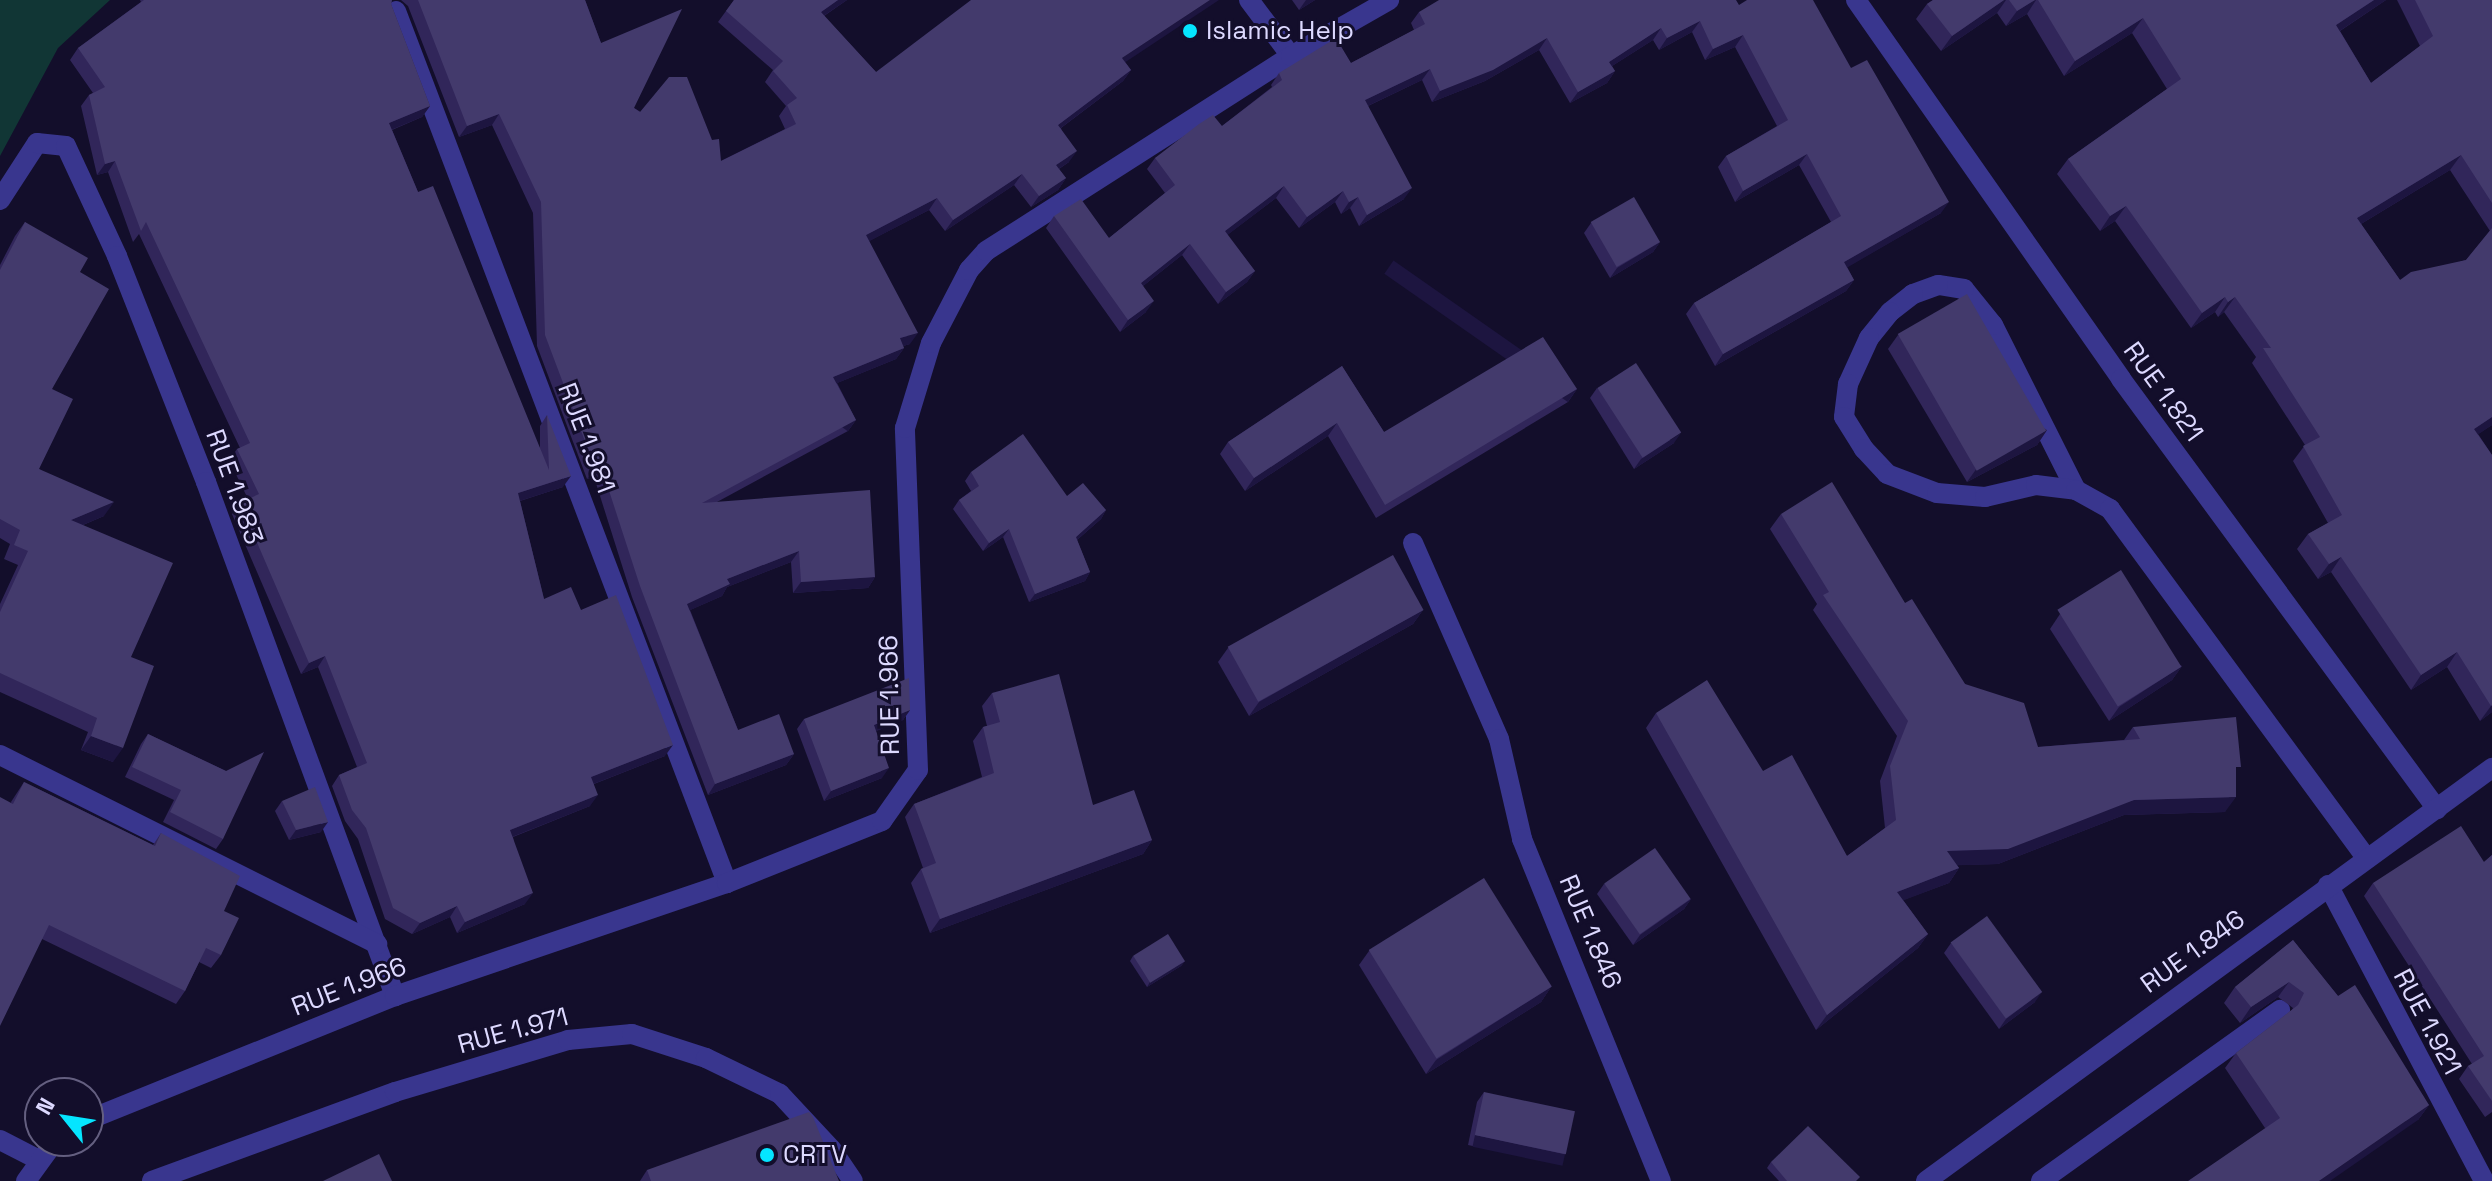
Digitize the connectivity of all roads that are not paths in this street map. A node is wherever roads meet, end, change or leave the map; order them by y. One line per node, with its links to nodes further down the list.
1 (1249, 0): 5 (street)
2 (1389, 0): 5 (street, RUE 1.966)
3 (1856, 0): 11 (street, RUE 1.821)
4 (396, 11): 13 (street, RUE 1.981)
5 (1291, 56): 13 (street, RUE 1.966)
6 (0, 200): 15 (street, RUE 1.983)
7 (2076, 490): 7 (street); 12 (street)
8 (1413, 543): 25 (street, RUE 1.846)
9 (0, 755): 15 (street)
10 (2492, 768): 11 (street, RUE 1.846)
11 (2437, 809): 12 (street, RUE 1.846)
12 (2367, 859): 14 (street, RUE 1.846)
13 (727, 883): 16 (street, RUE 1.966)
14 (2328, 885): 21 (street, RUE 1.846); 27 (street, RUE 1.921)
15 (377, 944): 16 (street, RUE 1.983)
16 (395, 996): 18 (street, RUE 1.966)
17 (2280, 1010): 26 (street)
18 (104, 1114)
19 (0, 1140): 20 (street)
20 (37, 1159): 22 (street)
21 (1939, 1178)
22 (26, 1181)
23 (152, 1181): 24 (street, RUE 1.971)
24 (853, 1181)
25 (1661, 1181)
26 (2041, 1181)
27 (2484, 1181)

